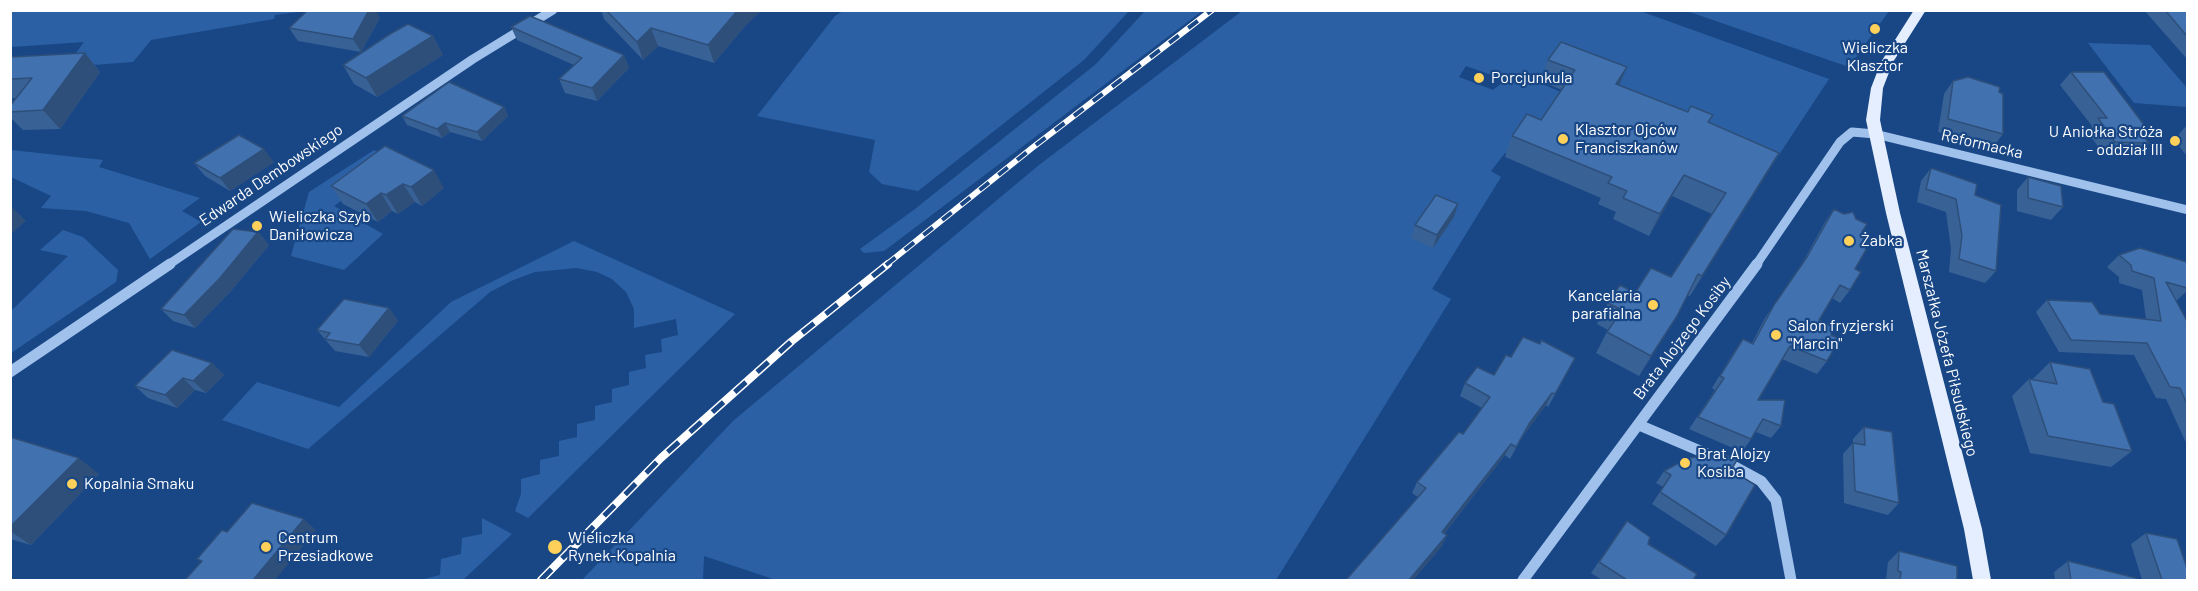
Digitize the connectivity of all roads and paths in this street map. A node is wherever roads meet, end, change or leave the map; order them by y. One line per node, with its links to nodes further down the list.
1 (553, 10): 5 (street, Edwarda Dembowskiego)
2 (1920, 10): 3 (main road, Marszałka Józefa Piłsudskiego)
3 (1875, 134): 4 (street, Reformacka); 6 (street, Brata Alojzego Kosiby); 9 (main road, Marszałka Józefa Piłsudskiego)
4 (2187, 210)
5 (10, 372)
6 (1638, 425): 7 (street, Brata Alojzego Kosiby); 8 (street)
7 (1523, 580)
8 (1791, 580)
9 (1982, 580)

